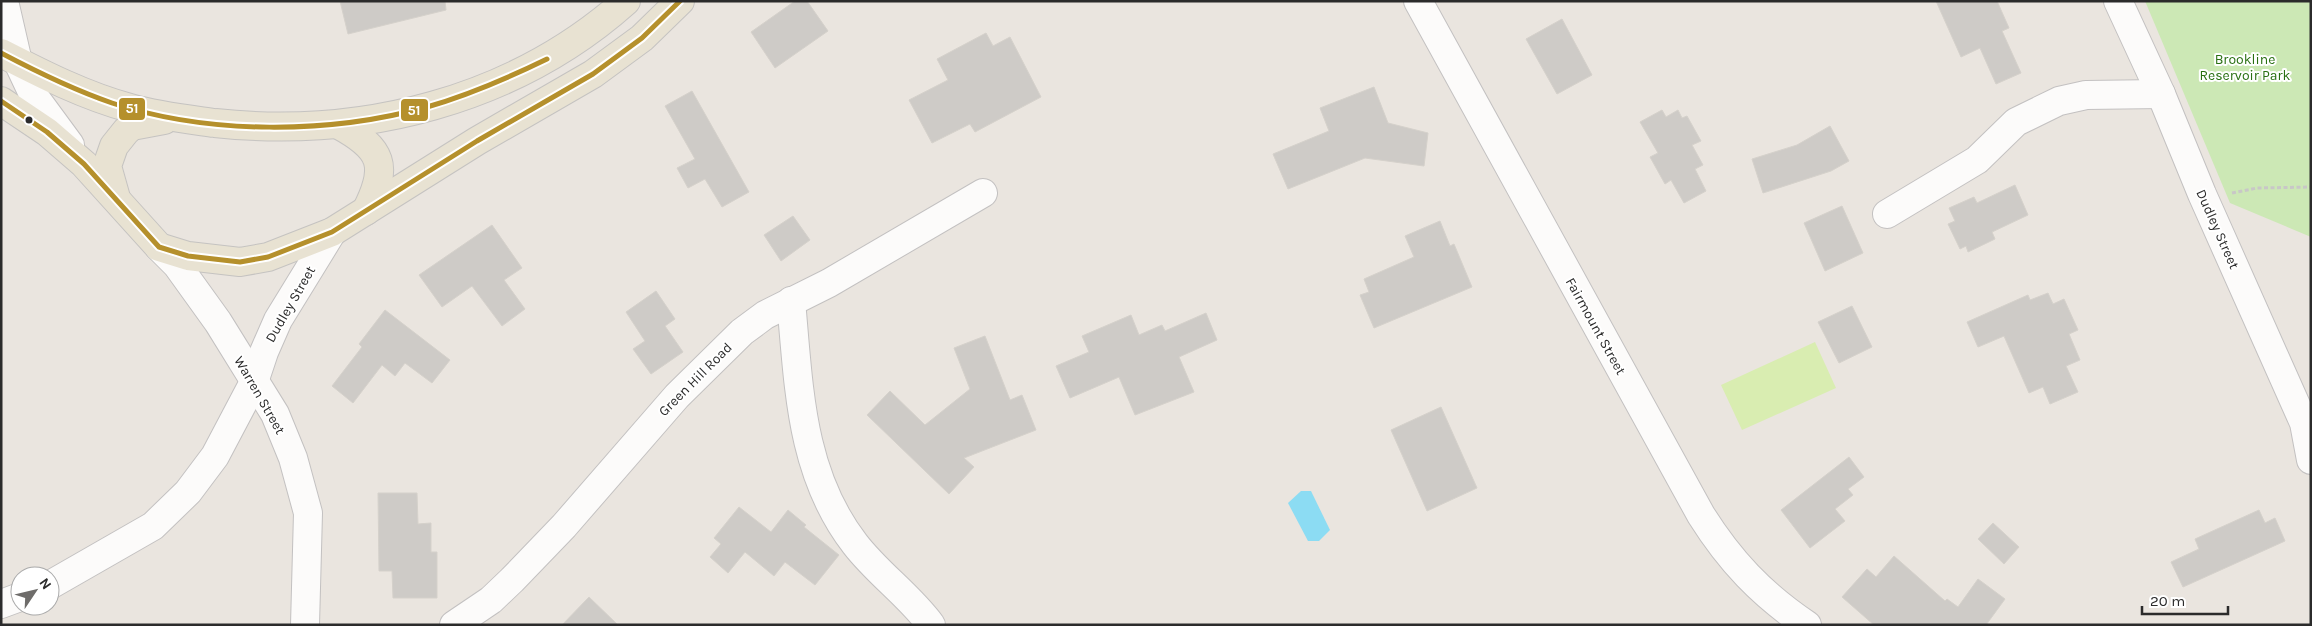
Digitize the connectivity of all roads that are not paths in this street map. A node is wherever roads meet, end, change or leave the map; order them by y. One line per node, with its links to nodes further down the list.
1 (4, 1): 6 (street)
2 (626, 1): 10 (main road)
3 (680, 1): 14 (main road)
4 (1418, 1): 25 (street, Fairmount Street)
5 (2118, 1): 7 (street, Dudley Street)
6 (9, 58): 9 (main road); 11 (street)
7 (2161, 94): 15 (street); 20 (street, Dudley Street)
8 (1, 101): 11 (main road)
9 (181, 118): 10 (main road); 13 (main road)
10 (339, 125): 14 (main road)
11 (84, 164): 13 (main road)
12 (983, 193): 18 (street, Green Hill Road)
13 (116, 198): 17 (main road)
14 (366, 211): 16 (main road)
15 (1887, 214)
16 (332, 232): 17 (main road); 19 (street, Dudley Street)
17 (159, 246): 19 (street, Warren Street)
18 (791, 301): 23 (street, Green Hill Road); 24 (street)
19 (254, 382): 21 (street, Dudley Street); 22 (street, Warren Street)
20 (2311, 460)
21 (60, 579)
22 (305, 625)
23 (454, 625)
24 (931, 625)
25 (1807, 625)

